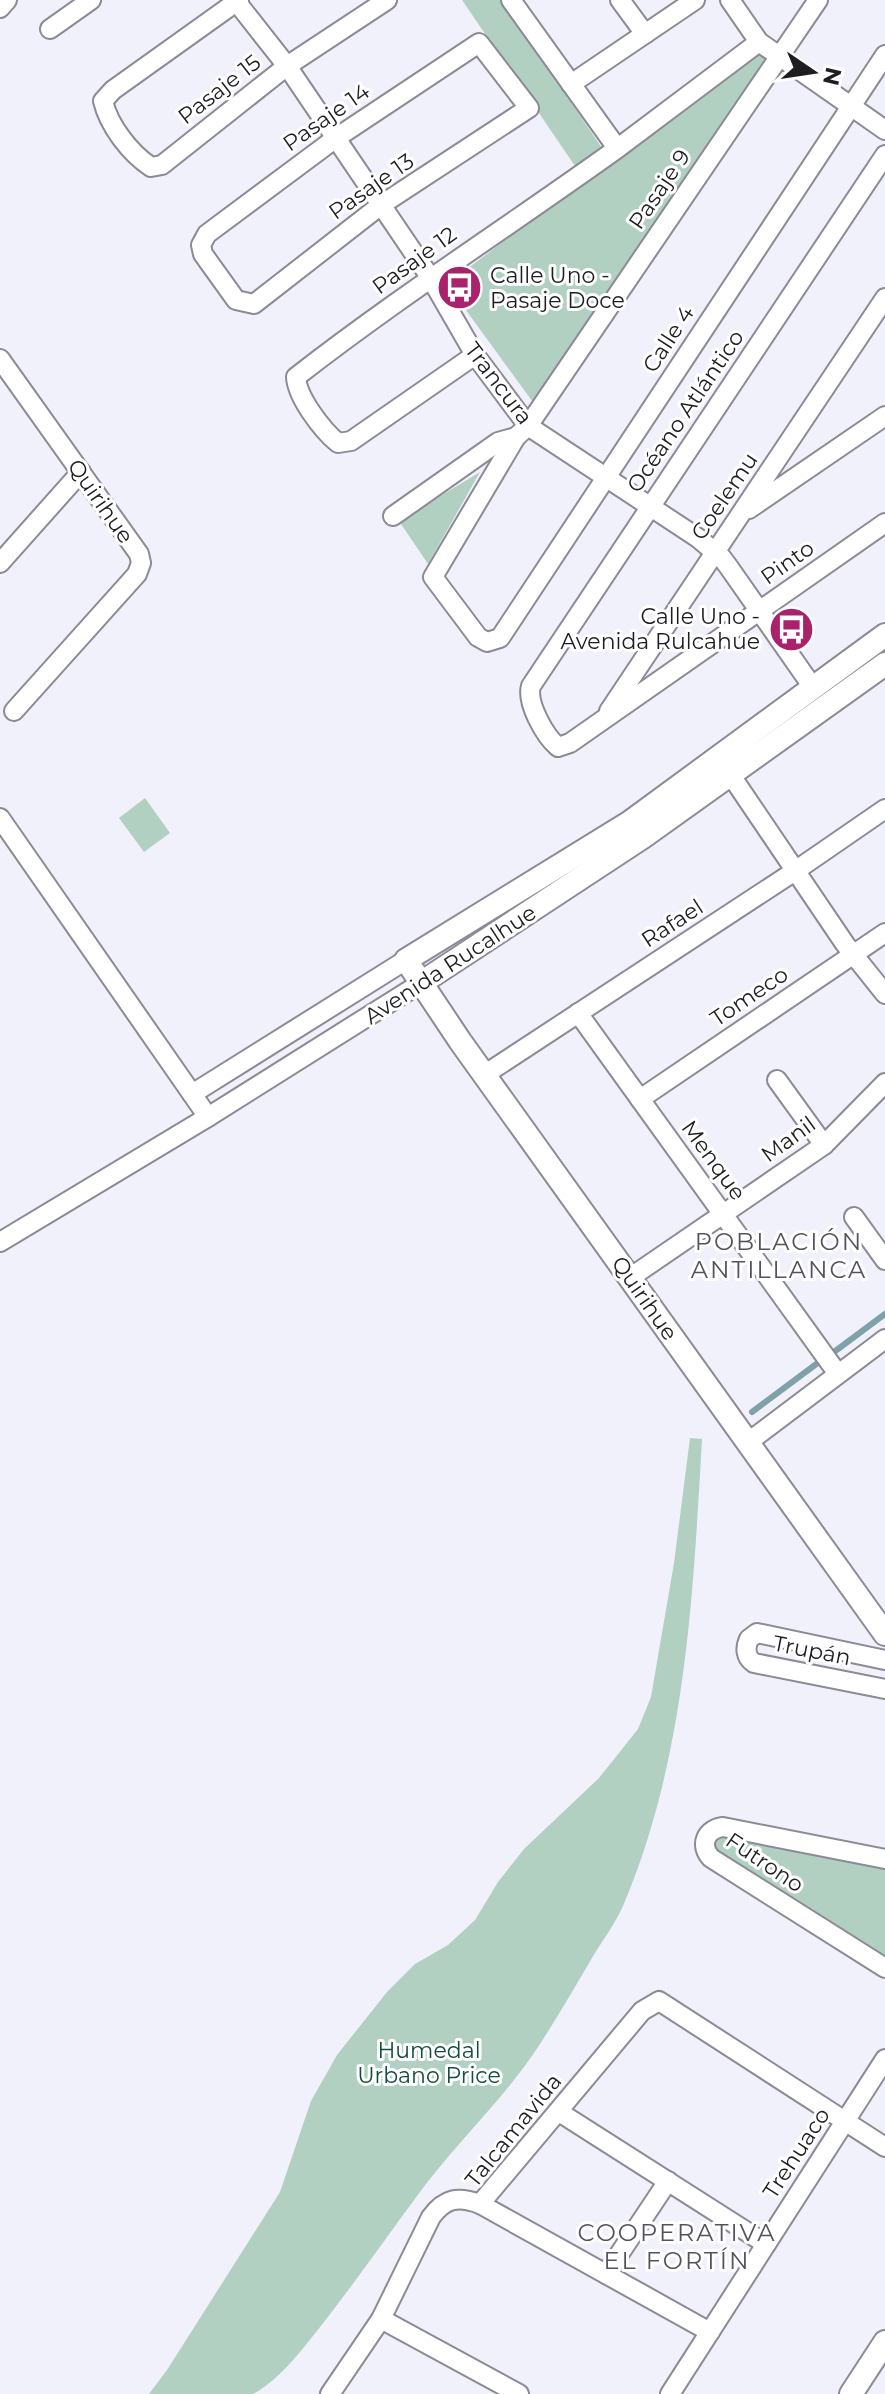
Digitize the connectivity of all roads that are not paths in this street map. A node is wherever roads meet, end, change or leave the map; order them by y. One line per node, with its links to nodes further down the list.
1 (7, 0): 10 (street)
2 (91, 0): 11 (street)
3 (387, 0): 16 (street, Pasaje 15)
4 (511, 0): 17 (street)
5 (620, 0): 12 (street)
6 (695, 0): 12 (street)
7 (730, 0): 13 (street)
8 (818, 0): 15 (street, Pasaje 9)
9 (237, 1): 16 (street, Trancura); 16 (street, Pasaje 15)
10 (0, 8)
11 (50, 29)
12 (645, 34): 17 (street)
13 (759, 42): 15 (street); 22 (street, Pasaje 12)
14 (885, 55): 18 (street, Calle 4)
15 (778, 57): 18 (street); 32 (street, Pasaje 9)
16 (287, 66): 21 (street, Trancura)
17 (571, 84): 22 (street)
18 (850, 107): 20 (street); 34 (street, Calle 4)
19 (529, 108): 21 (street, Pasaje 14); 24 (street, Pasaje 13)
20 (885, 130)
21 (336, 138): 24 (street, Trancura); 26 (street, Pasaje 14)
22 (617, 148): 25 (street, Pasaje 12)
23 (885, 155): 35 (street, Océano Atlántico)
24 (381, 205): 25 (street, Trancura); 26 (street, Pasaje 13)
25 (430, 277): 28 (street, Trancura); 28 (street, Pasaje 12)
26 (244, 303)
27 (883, 303): 36 (street, Coelemu)
28 (475, 355): 32 (street, Trancura)
29 (0, 359): 30 (street, Quirihue)
30 (6, 383): 33 (street, Quirihue)
31 (885, 416): 36 (street)
32 (522, 431): 34 (street, Trancura); 37 (street); 43 (street, Pasaje 9)
33 (81, 472): 40 (street); 47 (street, Quirihue)
34 (605, 476): 35 (street, Trancura); 43 (street, Calle 4)
35 (650, 507): 39 (street, Trancura); 49 (street, Océano Atlántico)
36 (740, 515): 39 (street, Coelemu)
37 (393, 516)
38 (885, 523): 41 (street, Pinto)
39 (715, 552): 41 (street, Trancura); 48 (street, Coelemu)
40 (0, 563)
41 (759, 611): 45 (street, Trancura); 48 (street, Pinto)
42 (885, 635): 45 (street, Avenida Rucalhue)
43 (487, 642)
44 (885, 664): 46 (street, Avenida Rucalhue)
45 (812, 686): 46 (street, Trancura); 56 (street, Avenida Rucalhue)
46 (824, 706): 50 (street, Avenida Rucalhue)
47 (14, 711)
48 (603, 720): 49 (street, Pinto)
49 (558, 747)
50 (730, 774): 53 (street); 57 (street, Avenida Rucalhue)
51 (885, 809): 53 (street, Rafael)
52 (0, 818): 63 (street)
53 (795, 871): 55 (street); 59 (street, Rafael)
54 (885, 933): 55 (street, Tomeco)
55 (853, 955): 58 (street); 64 (street, Tomeco)
56 (406, 960): 57 (street, Quirihue); 63 (street, Avenida Rucalhue)
57 (421, 983): 60 (street, Quirihue); 65 (street, Avenida Rucalhue)
58 (885, 994)
59 (578, 1013): 60 (street, Rafael); 64 (street, Menque)
60 (484, 1075): 72 (street, Quirihue)
61 (777, 1080): 66 (street)
62 (885, 1083): 66 (street, Manil)
63 (192, 1094): 65 (street)
64 (640, 1099): 67 (street, Menque)
65 (208, 1117): 70 (street, Avenida Rucalhue)
66 (824, 1145): 67 (street, Manil)
67 (723, 1214): 72 (street, Manil); 74 (street, Menque)
68 (854, 1217): 69 (street)
69 (878, 1235): 71 (street)
70 (0, 1242)
71 (885, 1260)
72 (631, 1277): 75 (street, Quirihue)
73 (885, 1339): 74 (street)
74 (838, 1374): 75 (street)
75 (747, 1443): 76 (street, Quirihue)
76 (885, 1634)
77 (885, 1660): 78 (street, Trupán)
78 (885, 1689)
79 (885, 1859): 80 (street, Futrono)
80 (885, 1968)
81 (885, 2059): 83 (street, Trehuaco)
82 (559, 2112): 83 (street, Talcamavida); 85 (street); 86 (street, Talcamavida)
83 (845, 2121): 84 (street); 87 (street, Trehuaco)
84 (885, 2147)
85 (668, 2181): 87 (street); 88 (street)
86 (480, 2204): 88 (street, Talcamavida); 89 (street)
87 (766, 2244): 90 (street, Trehuaco)
88 (606, 2274): 90 (street, Talcamavida)
89 (381, 2319): 92 (street); 93 (street)
90 (710, 2332): 94 (street, Trehuaco)
91 (884, 2346): 95 (street)
92 (330, 2394)
93 (519, 2394)
94 (670, 2394)
95 (851, 2394)

